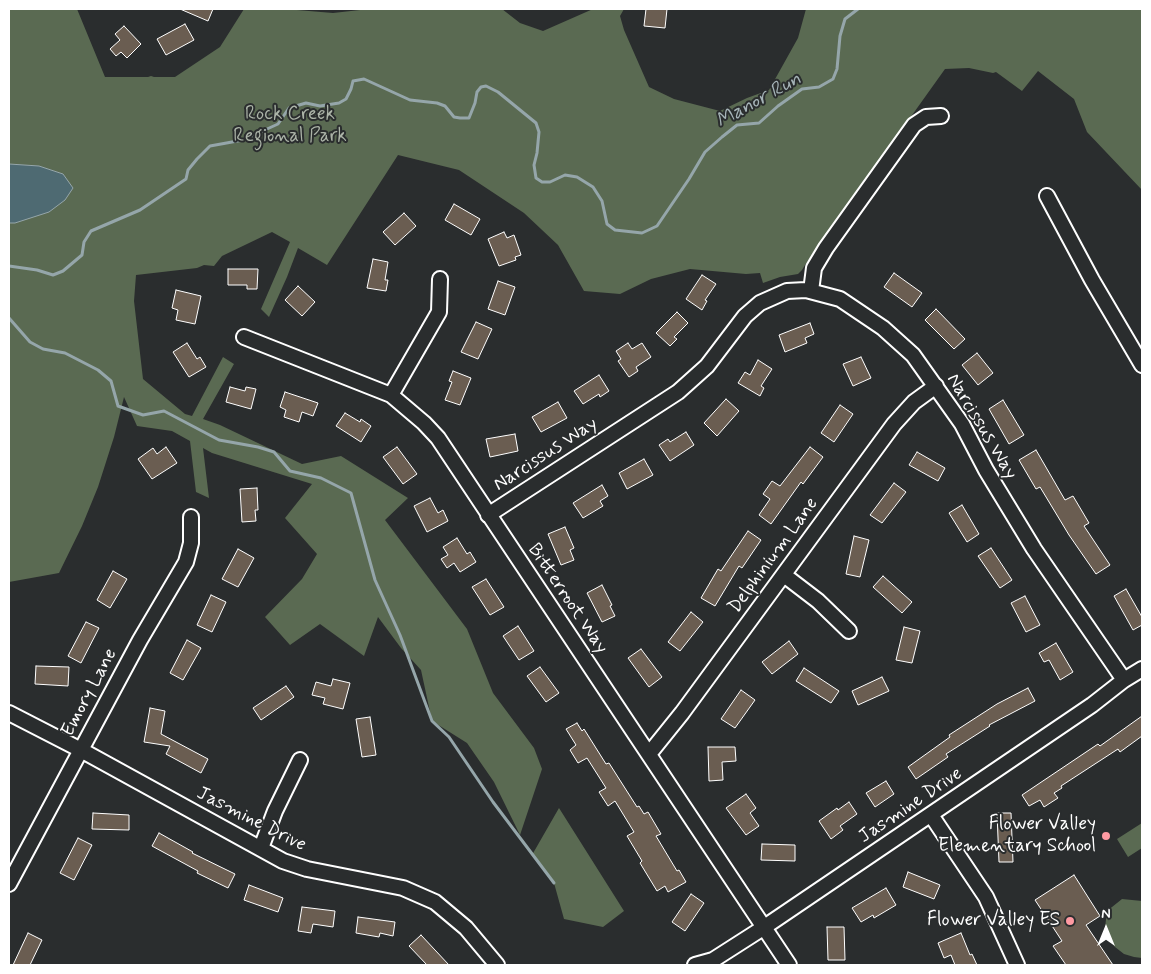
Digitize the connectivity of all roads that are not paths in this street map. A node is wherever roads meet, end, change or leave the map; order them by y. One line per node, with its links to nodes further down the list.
1 (941, 116): 4 (street)
2 (1047, 196): 6 (street)
3 (440, 280): 8 (street)
4 (811, 291): 7 (street, Narcissus Way); 9 (street, Narcissus Way)
5 (244, 337): 8 (street, Bitterroot Way)
6 (1142, 365)
7 (936, 386): 11 (street, Delphinium Lane); 14 (street, Narcissus Way)
8 (391, 395): 9 (street, Bitterroot Way)
9 (488, 515): 17 (street, Bitterroot Way)
10 (191, 517): 16 (street, Emory Lane)
11 (784, 575): 12 (street); 17 (street, Delphinium Lane)
12 (849, 632)
13 (1142, 668): 14 (street, Jasmine Drive)
14 (1124, 680): 19 (street, Jasmine Drive)
15 (9, 713): 16 (street, Jasmine Drive)
16 (81, 750): 20 (street, Jasmine Drive); 21 (street, Emory Lane)
17 (648, 754): 22 (street, Bitterroot Way)
18 (300, 760): 20 (street)
19 (932, 815): 22 (street, Jasmine Drive); 26 (street)
20 (261, 848): 23 (street, Jasmine Drive)
21 (9, 884)
22 (764, 928): 24 (street, Jasmine Drive); 25 (street, Bitterroot Way)
23 (497, 965)
24 (695, 965)
25 (789, 965)
26 (1017, 965)

